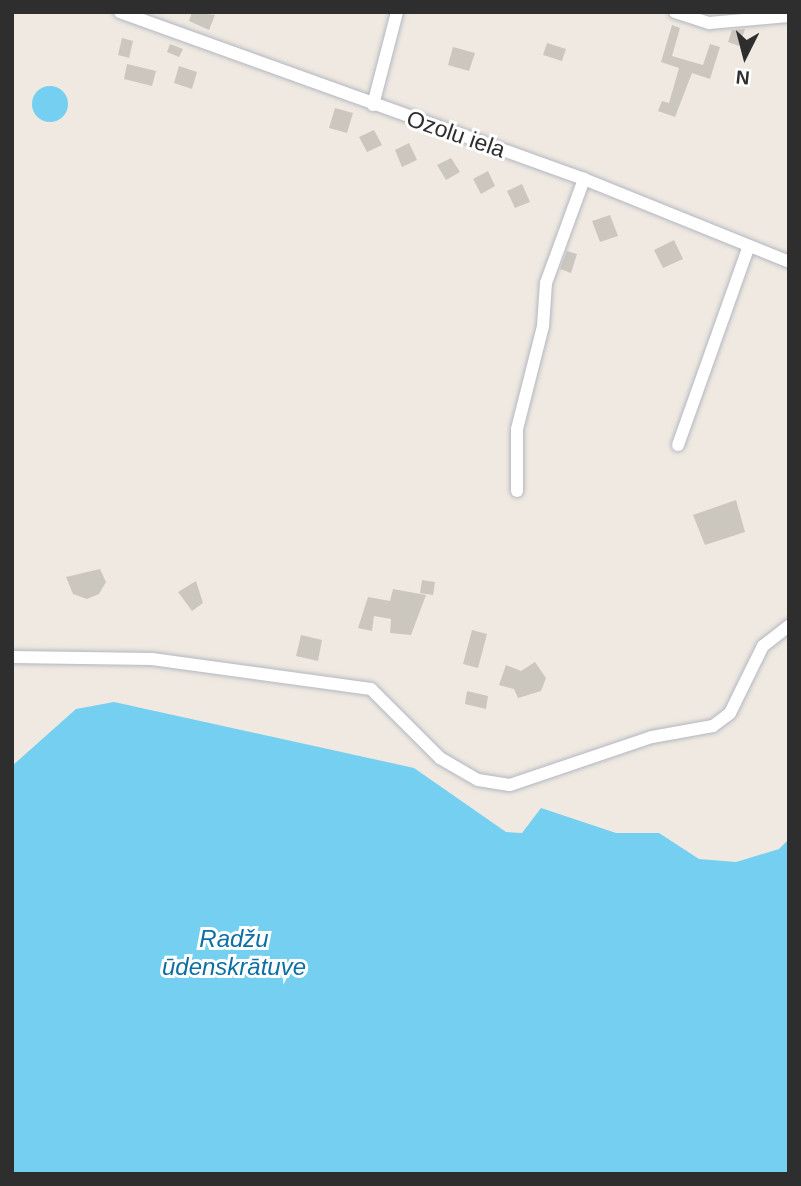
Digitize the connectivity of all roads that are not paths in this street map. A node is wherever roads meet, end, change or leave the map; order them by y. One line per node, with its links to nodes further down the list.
1 (120, 12): 5 (street, Ozolu iela)
2 (397, 12): 5 (street)
3 (675, 12): 4 (street)
4 (789, 16)
5 (373, 105): 6 (street, Ozolu iela)
6 (584, 179): 7 (street, Ozolu iela); 10 (street)
7 (749, 246): 8 (street, Ozolu iela); 9 (street)
8 (789, 262)
9 (678, 445)
10 (517, 491)
11 (789, 626): 12 (street)
12 (12, 657)

